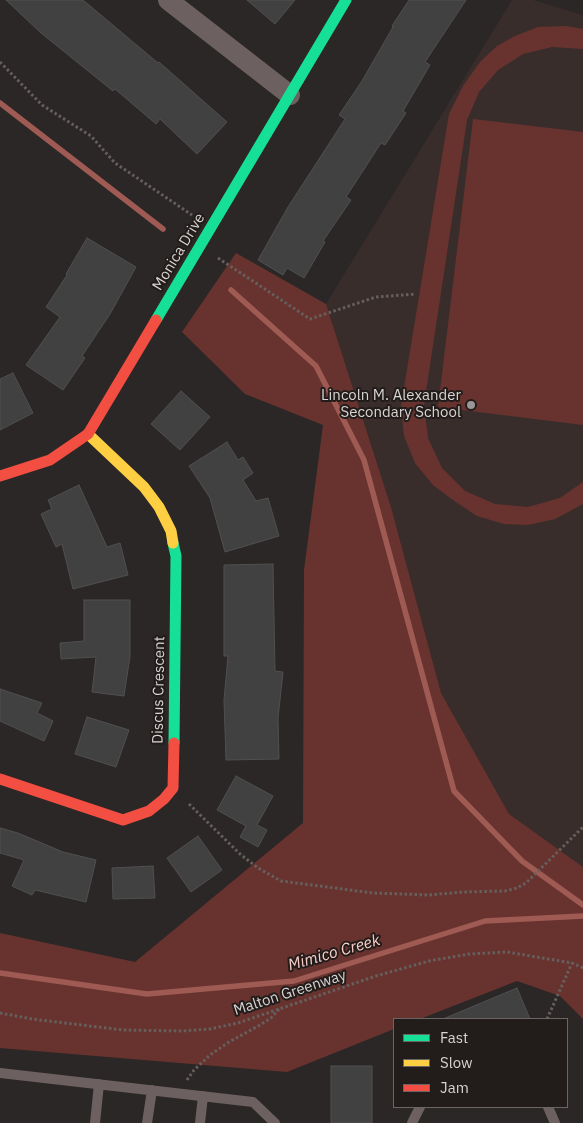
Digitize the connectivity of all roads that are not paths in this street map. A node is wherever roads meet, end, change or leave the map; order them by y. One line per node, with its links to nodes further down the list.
1 (168, 0): 3 (street)
2 (346, 0): 3 (street, Monica Drive)
3 (290, 95): 4 (street, Monica Drive)
4 (88, 434): 5 (street, Monica Drive); 6 (street, Discus Crescent)
5 (0, 476)
6 (0, 779)
7 (0, 1073): 8 (lane)
8 (99, 1084): 9 (lane); 13 (lane)
9 (152, 1090): 10 (lane); 14 (lane)
10 (203, 1096): 15 (lane); 16 (lane)
11 (420, 1108): 17 (lane)
12 (548, 1108): 18 (lane)
13 (95, 1123)
14 (147, 1123)
15 (200, 1123)
16 (276, 1123)
17 (412, 1123)
18 (555, 1123)

